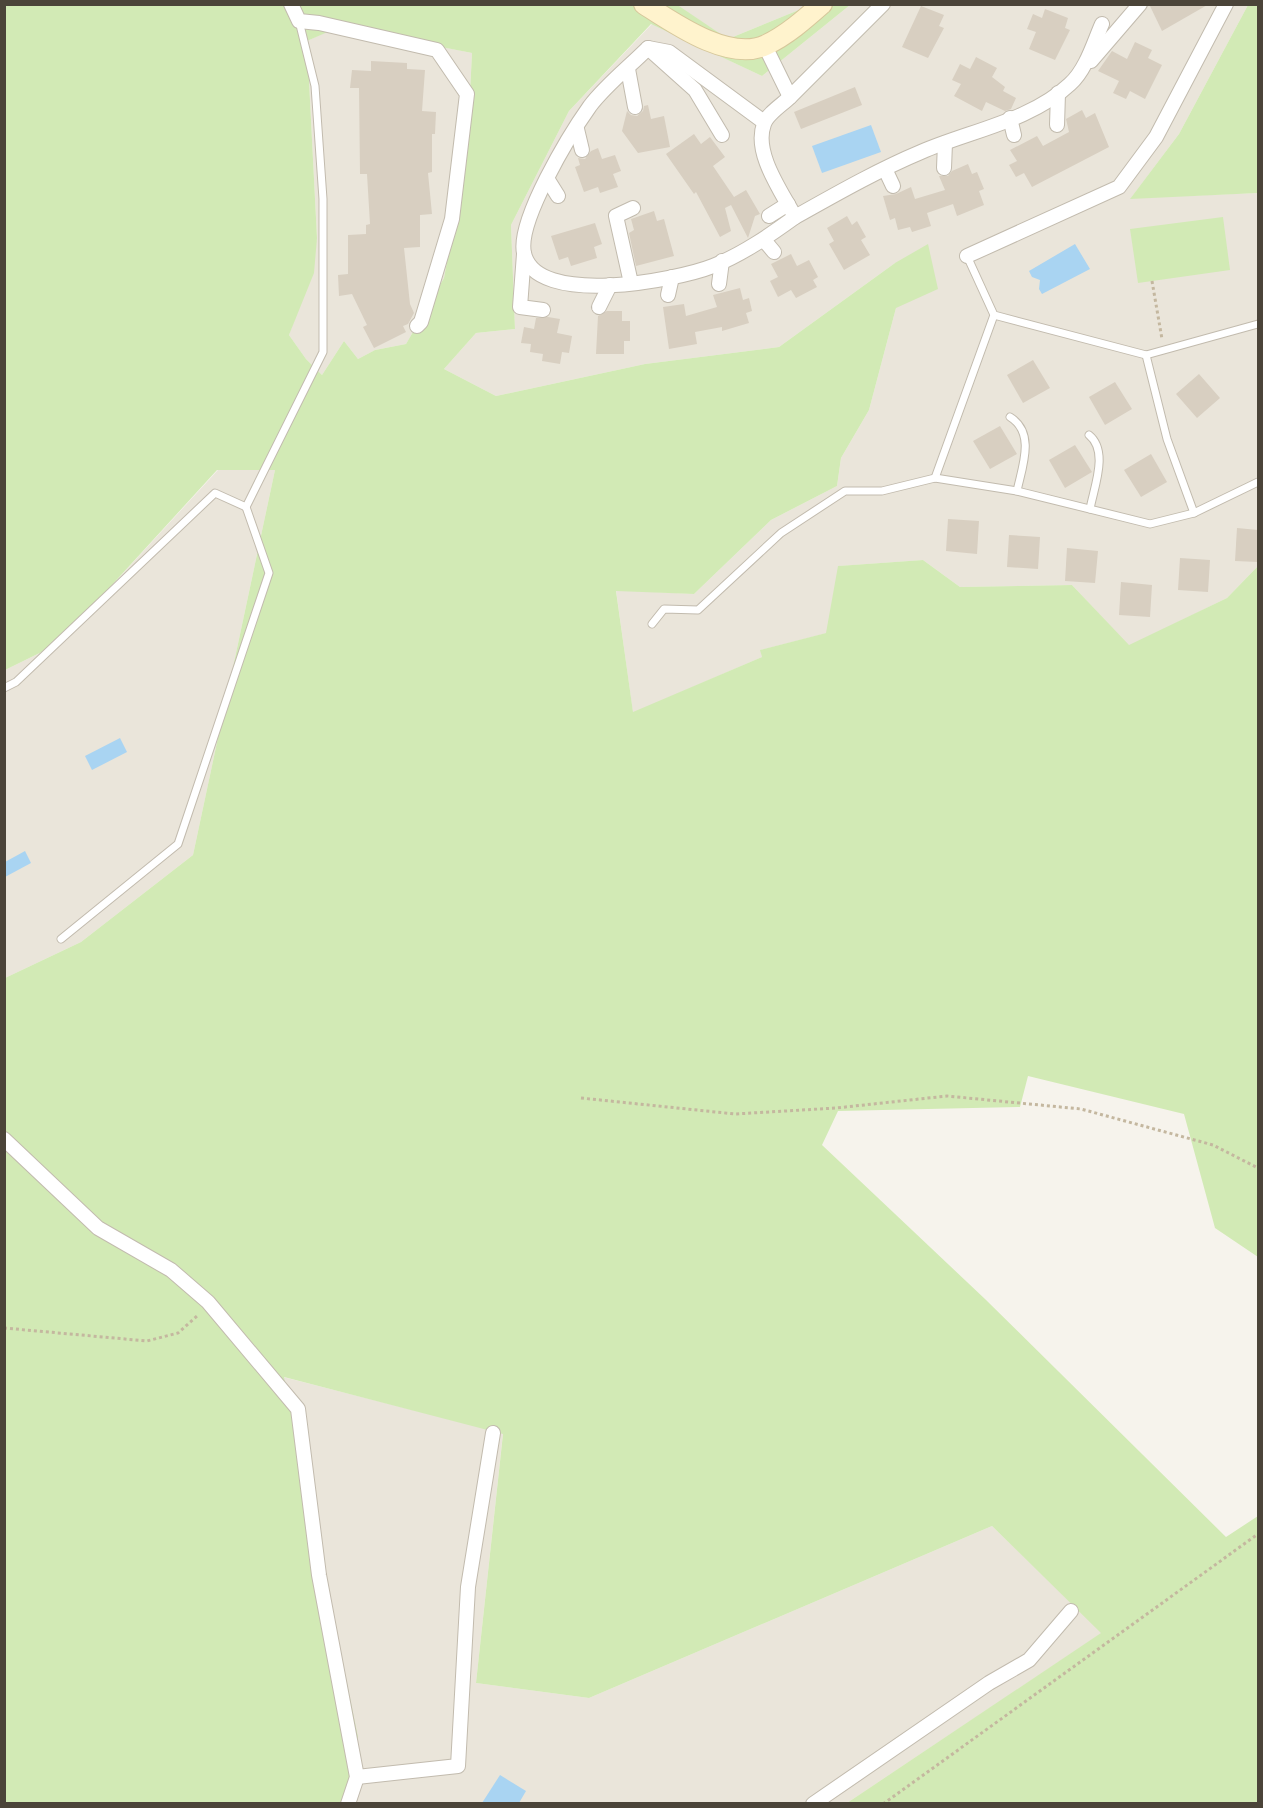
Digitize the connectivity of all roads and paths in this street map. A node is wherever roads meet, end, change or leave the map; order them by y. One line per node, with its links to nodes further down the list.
1 (291, 4): 7 (street)
2 (822, 4): 9 (street)
3 (883, 4): 14 (street)
4 (1140, 4): 12 (street)
5 (1226, 4): 38 (street)
6 (650, 6): 9 (street)
7 (299, 21): 50 (street); 58 (lane)
8 (1102, 24): 12 (street)
9 (765, 46): 14 (street)
10 (648, 48): 11 (street); 17 (street); 20 (street)
11 (627, 69): 15 (street); 19 (street)
12 (1072, 83): 13 (street)
13 (1059, 93): 16 (street); 18 (street)
14 (790, 97): 17 (street)
15 (635, 107)
16 (1005, 115): 21 (street); 22 (street)
17 (764, 122): 30 (street)
18 (1057, 125)
19 (577, 129): 23 (street); 26 (street)
20 (722, 135)
21 (1014, 135)
22 (945, 143): 24 (street); 25 (street)
23 (582, 150)
24 (944, 168)
25 (885, 169): 27 (street); 29 (street)
26 (548, 180): 28 (street); 37 (street)
27 (893, 186)
28 (558, 196)
29 (828, 199): 32 (street); 34 (street)
30 (788, 204): 33 (street); 34 (street)
31 (633, 208): 42 (street)
32 (835, 212)
33 (769, 216)
34 (795, 217): 35 (street)
35 (764, 240): 36 (street); 39 (street)
36 (774, 252)
37 (524, 254): 44 (street); 47 (street)
38 (967, 256): 48 (lane)
39 (722, 261): 40 (street); 43 (street)
40 (672, 277): 42 (street); 45 (street)
41 (1152, 281): 51 (path)
42 (631, 283): 44 (street)
43 (719, 284)
44 (610, 285): 46 (street)
45 (668, 295)
46 (599, 307)
47 (543, 310)
48 (994, 315): 52 (lane); 55 (lane)
49 (1258, 324): 51 (lane)
50 (417, 326)
51 (1164, 350): 52 (lane)
52 (1146, 355): 60 (lane)
53 (1010, 417): 57 (lane)
54 (1089, 435): 59 (lane)
55 (935, 478): 57 (lane); 61 (lane)
56 (1258, 482): 60 (lane)
57 (1017, 491): 59 (lane)
58 (246, 507): 62 (lane); 63 (lane)
59 (1090, 509): 60 (lane)
60 (1194, 513)
61 (652, 624)
62 (4, 688)
63 (61, 939)
64 (581, 1098): 66 (path)
65 (4, 1139): 67 (street)
66 (1258, 1168)
67 (208, 1302): 68 (path); 72 (street)
68 (4, 1328)
69 (492, 1432): 72 (street)
70 (1258, 1534): 75 (path)
71 (1071, 1611): 74 (street)
72 (357, 1777): 73 (street)
73 (348, 1803)
74 (813, 1803)
75 (883, 1803)

